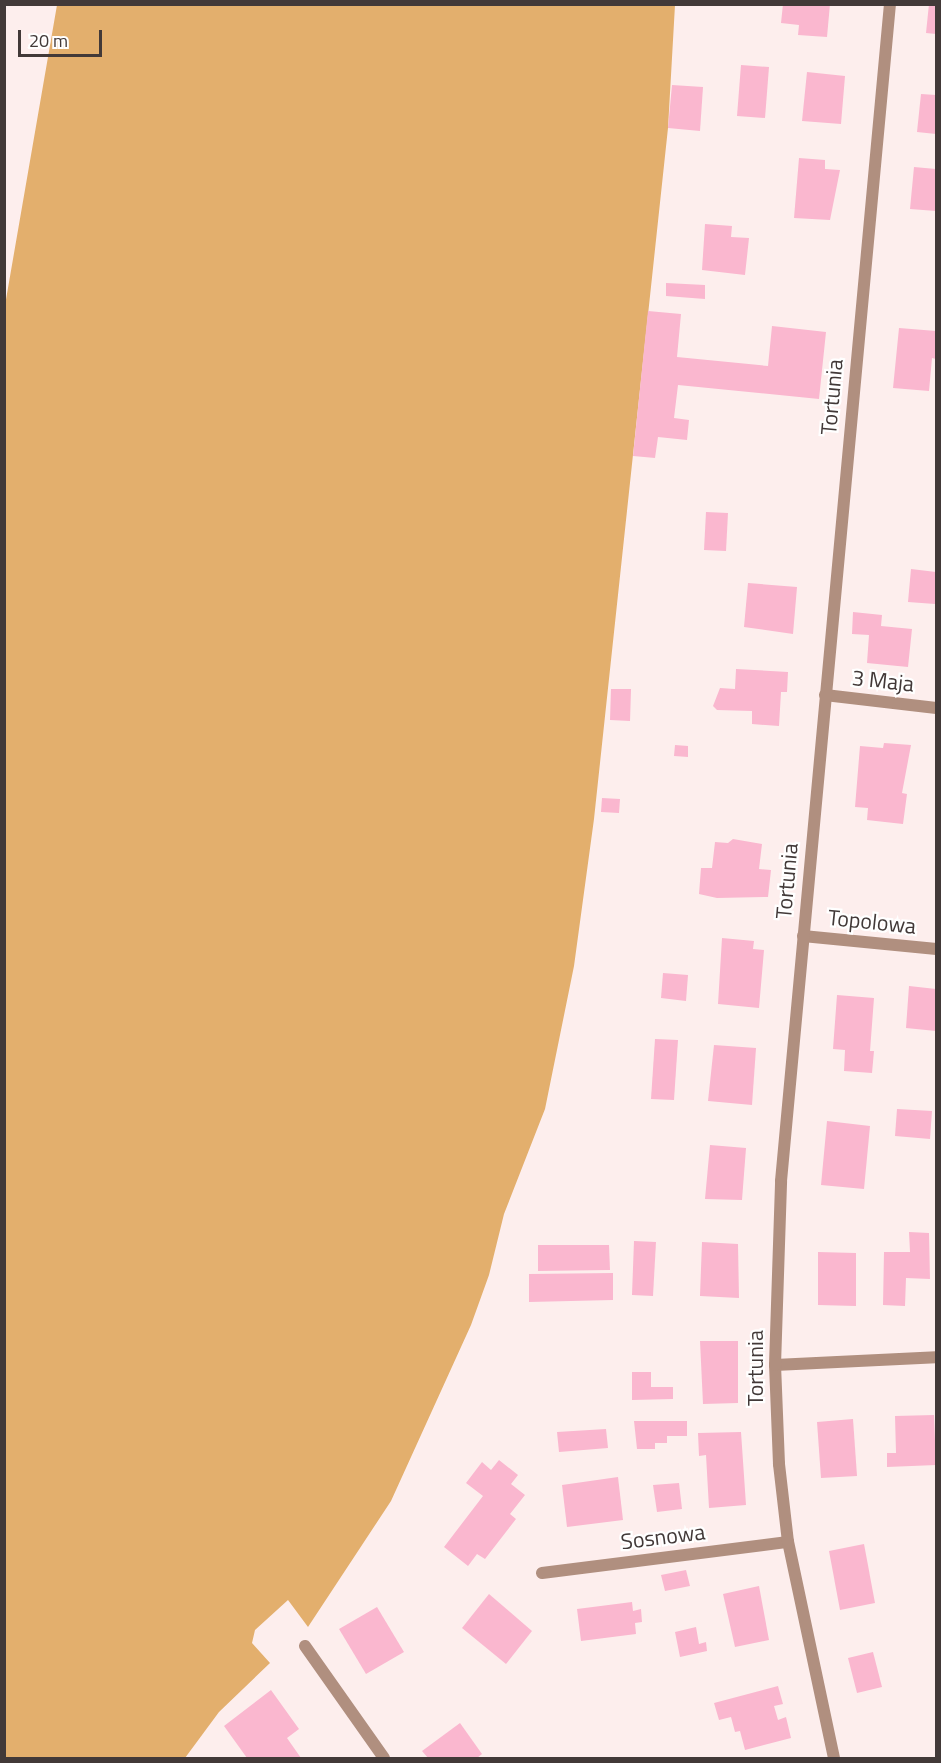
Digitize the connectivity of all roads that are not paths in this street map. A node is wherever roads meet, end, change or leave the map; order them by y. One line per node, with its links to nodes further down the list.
1 (890, 4): 2 (street, Tortunia)
2 (825, 695): 3 (street, 3 Maja); 4 (street, Tortunia)
3 (936, 708)
4 (803, 936): 5 (street, Topolowa); 7 (street, Tortunia)
5 (936, 949)
6 (936, 1357): 7 (street)
7 (775, 1365): 8 (street, Tortunia)
8 (788, 1542): 9 (street, Sosnowa); 12 (street, Tortunia)
9 (542, 1573)
10 (305, 1646): 11 (street)
11 (384, 1758)
12 (834, 1758)

